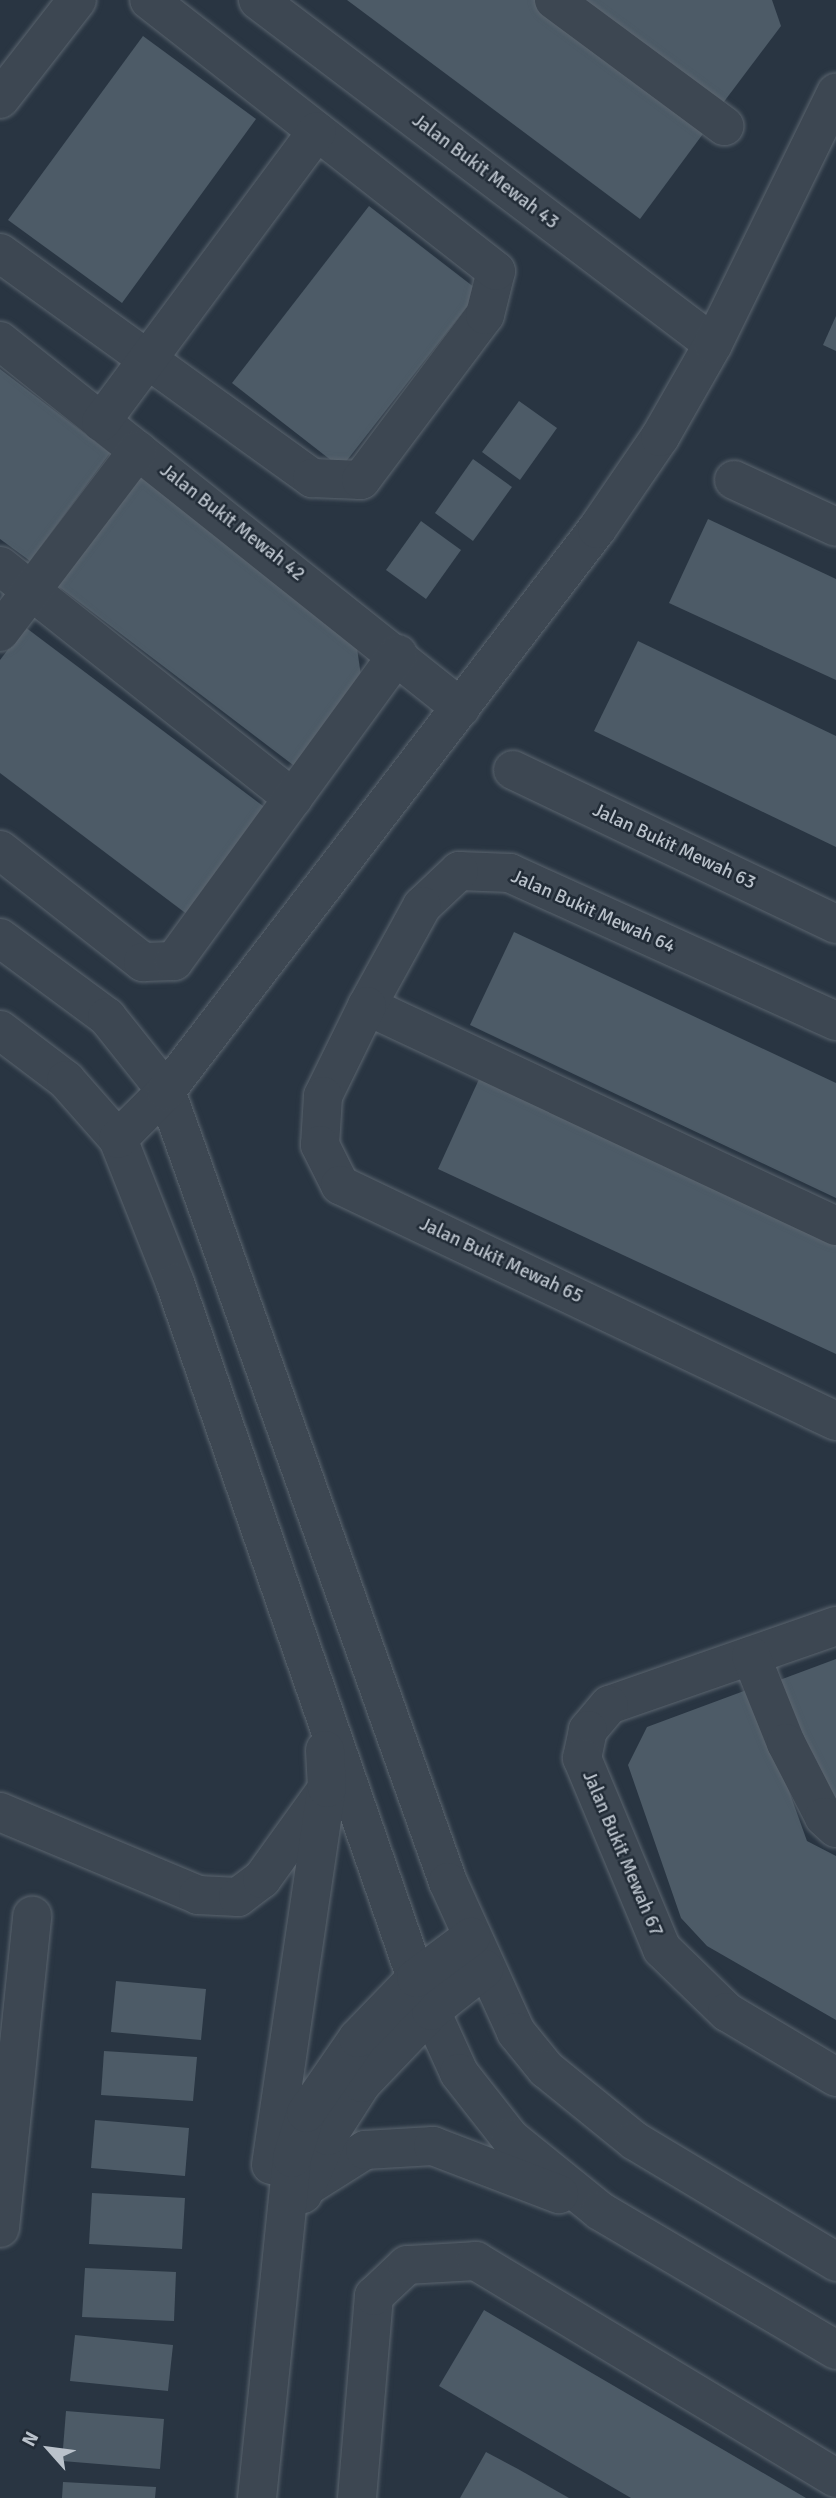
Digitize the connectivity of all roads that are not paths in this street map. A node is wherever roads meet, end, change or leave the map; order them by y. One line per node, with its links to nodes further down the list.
1 (77, 0): 6 (street)
2 (149, 0): 8 (street)
3 (258, 0): 11 (street, Jalan Bukit Mewah 43)
4 (554, 0): 7 (street)
5 (836, 93): 11 (street)
6 (0, 99)
7 (724, 126)
8 (317, 131): 12 (street); 12 (street)
9 (0, 253): 12 (street)
10 (0, 341): 13 (street, Jalan Bukit Mewah 42)
11 (713, 344): 21 (street)
12 (146, 360): 13 (street)
13 (101, 422): 14 (street, Jalan Bukit Mewah 42)
14 (138, 450): 18 (street); 20 (street, Jalan Bukit Mewah 42)
15 (734, 480): 16 (street)
16 (836, 527)
17 (0, 566): 18 (street)
18 (32, 590): 19 (street); 23 (street)
19 (0, 632)
20 (398, 654): 21 (street, Jalan Bukit Mewah 42); 23 (street)
21 (461, 708): 30 (street)
22 (513, 770): 25 (street, Jalan Bukit Mewah 63)
23 (293, 798): 24 (street)
24 (0, 850)
25 (836, 924)
26 (0, 938): 30 (street)
27 (367, 1006): 28 (street, Jalan Bukit Mewah 64); 32 (street); 33 (street, Jalan Bukit Mewah 65)
28 (836, 1021)
29 (0, 1030): 31 (street)
30 (166, 1091): 31 (street); 41 (street)
31 (118, 1139): 36 (street)
32 (836, 1227)
33 (836, 1421)
34 (836, 1626): 35 (street, Jalan Bukit Mewah 67)
35 (751, 1656): 39 (street); 43 (street, Jalan Bukit Mewah 67)
36 (323, 1710): 37 (street); 42 (street)
37 (327, 1788): 38 (street); 49 (street)
38 (0, 1812)
39 (836, 1828)
40 (32, 1916): 47 (street)
41 (478, 1953): 42 (street); 48 (street)
42 (423, 1995): 44 (street); 45 (street); 46 (street)
43 (836, 2077)
44 (308, 2186): 45 (street); 46 (street)
45 (600, 2211): 50 (street)
46 (285, 2227): 49 (street)
47 (0, 2228)
48 (836, 2262)
49 (278, 2302): 52 (street)
50 (836, 2350)
51 (836, 2478): 53 (street)
52 (257, 2498)
53 (357, 2498)

